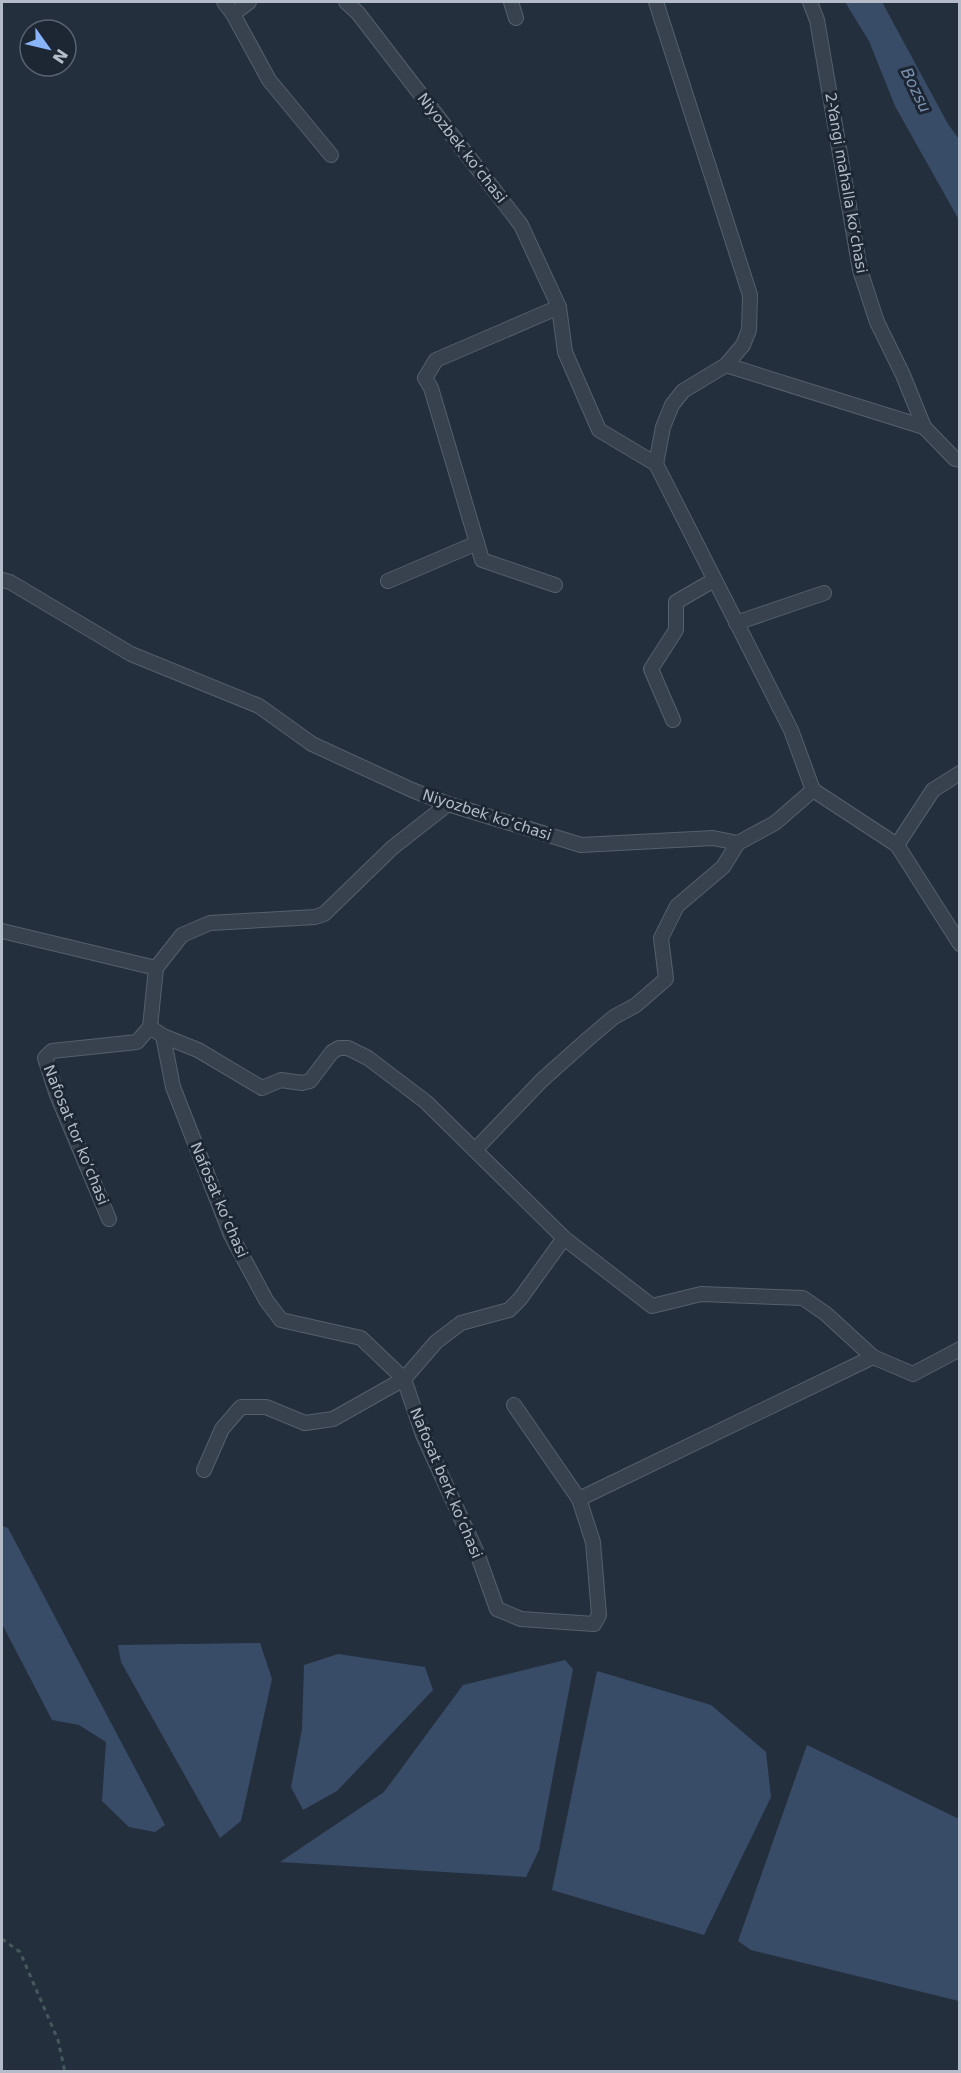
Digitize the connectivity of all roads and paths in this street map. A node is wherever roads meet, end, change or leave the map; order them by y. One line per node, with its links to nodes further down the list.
1 (224, 2): 7 (street)
2 (249, 2): 7 (street)
3 (346, 2): 10 (street, Niyozbek ko‘chasi)
4 (511, 2): 8 (street)
5 (656, 2): 11 (street)
6 (810, 2): 12 (street, 2-Yangi mahalla ko‘chasi)
7 (233, 14): 9 (street)
8 (516, 18)
9 (331, 155)
10 (559, 307): 14 (street, Niyozbek ko‘chasi); 15 (street)
11 (726, 365): 12 (street, 2-Yangi mahalla ko‘chasi); 14 (street)
12 (924, 427): 13 (street, 2-Yangi mahalla ko‘chasi)
13 (960, 460)
14 (656, 464): 16 (street)
15 (477, 543): 18 (street); 19 (street)
16 (714, 580): 21 (street); 22 (street)
17 (6, 581): 25 (street, Niyozbek ko‘chasi)
18 (388, 581)
19 (555, 585)
20 (824, 593): 21 (street)
21 (736, 623): 24 (street)
22 (673, 720)
23 (960, 773): 27 (street)
24 (813, 790): 26 (street); 27 (street)
25 (448, 804): 26 (street, Niyozbek ko‘chasi); 30 (street)
26 (738, 843): 33 (street)
27 (897, 845): 29 (street)
28 (2, 931): 30 (street)
29 (960, 944)
30 (156, 968): 31 (street)
31 (150, 1027): 32 (street); 34 (street, Nafosat tor ko‘chasi)
32 (163, 1036): 33 (street); 38 (street, Nafosat ko‘chasi)
33 (475, 1150): 35 (street)
34 (109, 1219)
35 (564, 1238): 37 (street); 38 (street)
36 (960, 1349): 37 (street)
37 (873, 1357): 41 (street)
38 (404, 1379): 40 (street); 41 (street, Nafosat berk ko‘chasi)
39 (514, 1405): 41 (street, Nafosat berk ko‘chasi)
40 (204, 1470)
41 (579, 1498)
42 (2, 1939): 43 (path)
43 (65, 2072)

